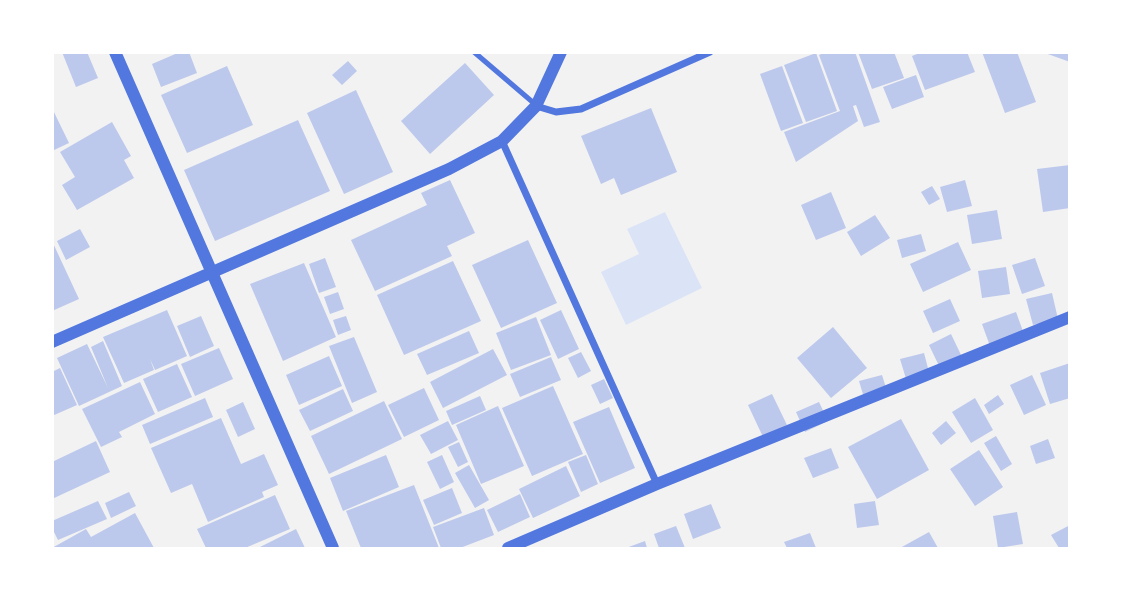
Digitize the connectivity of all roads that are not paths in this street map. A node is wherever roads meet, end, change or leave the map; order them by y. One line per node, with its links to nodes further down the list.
1 (115, 52): 7 (street)
2 (474, 52): 5 (lane)
3 (561, 52): 5 (street)
4 (710, 52): 5 (street)
5 (536, 106): 6 (street)
6 (502, 141): 7 (street); 10 (street)
7 (211, 273): 9 (street); 11 (street)
8 (1069, 317): 10 (street)
9 (52, 342)
10 (657, 484): 12 (street)
11 (332, 548)
12 (508, 548)

